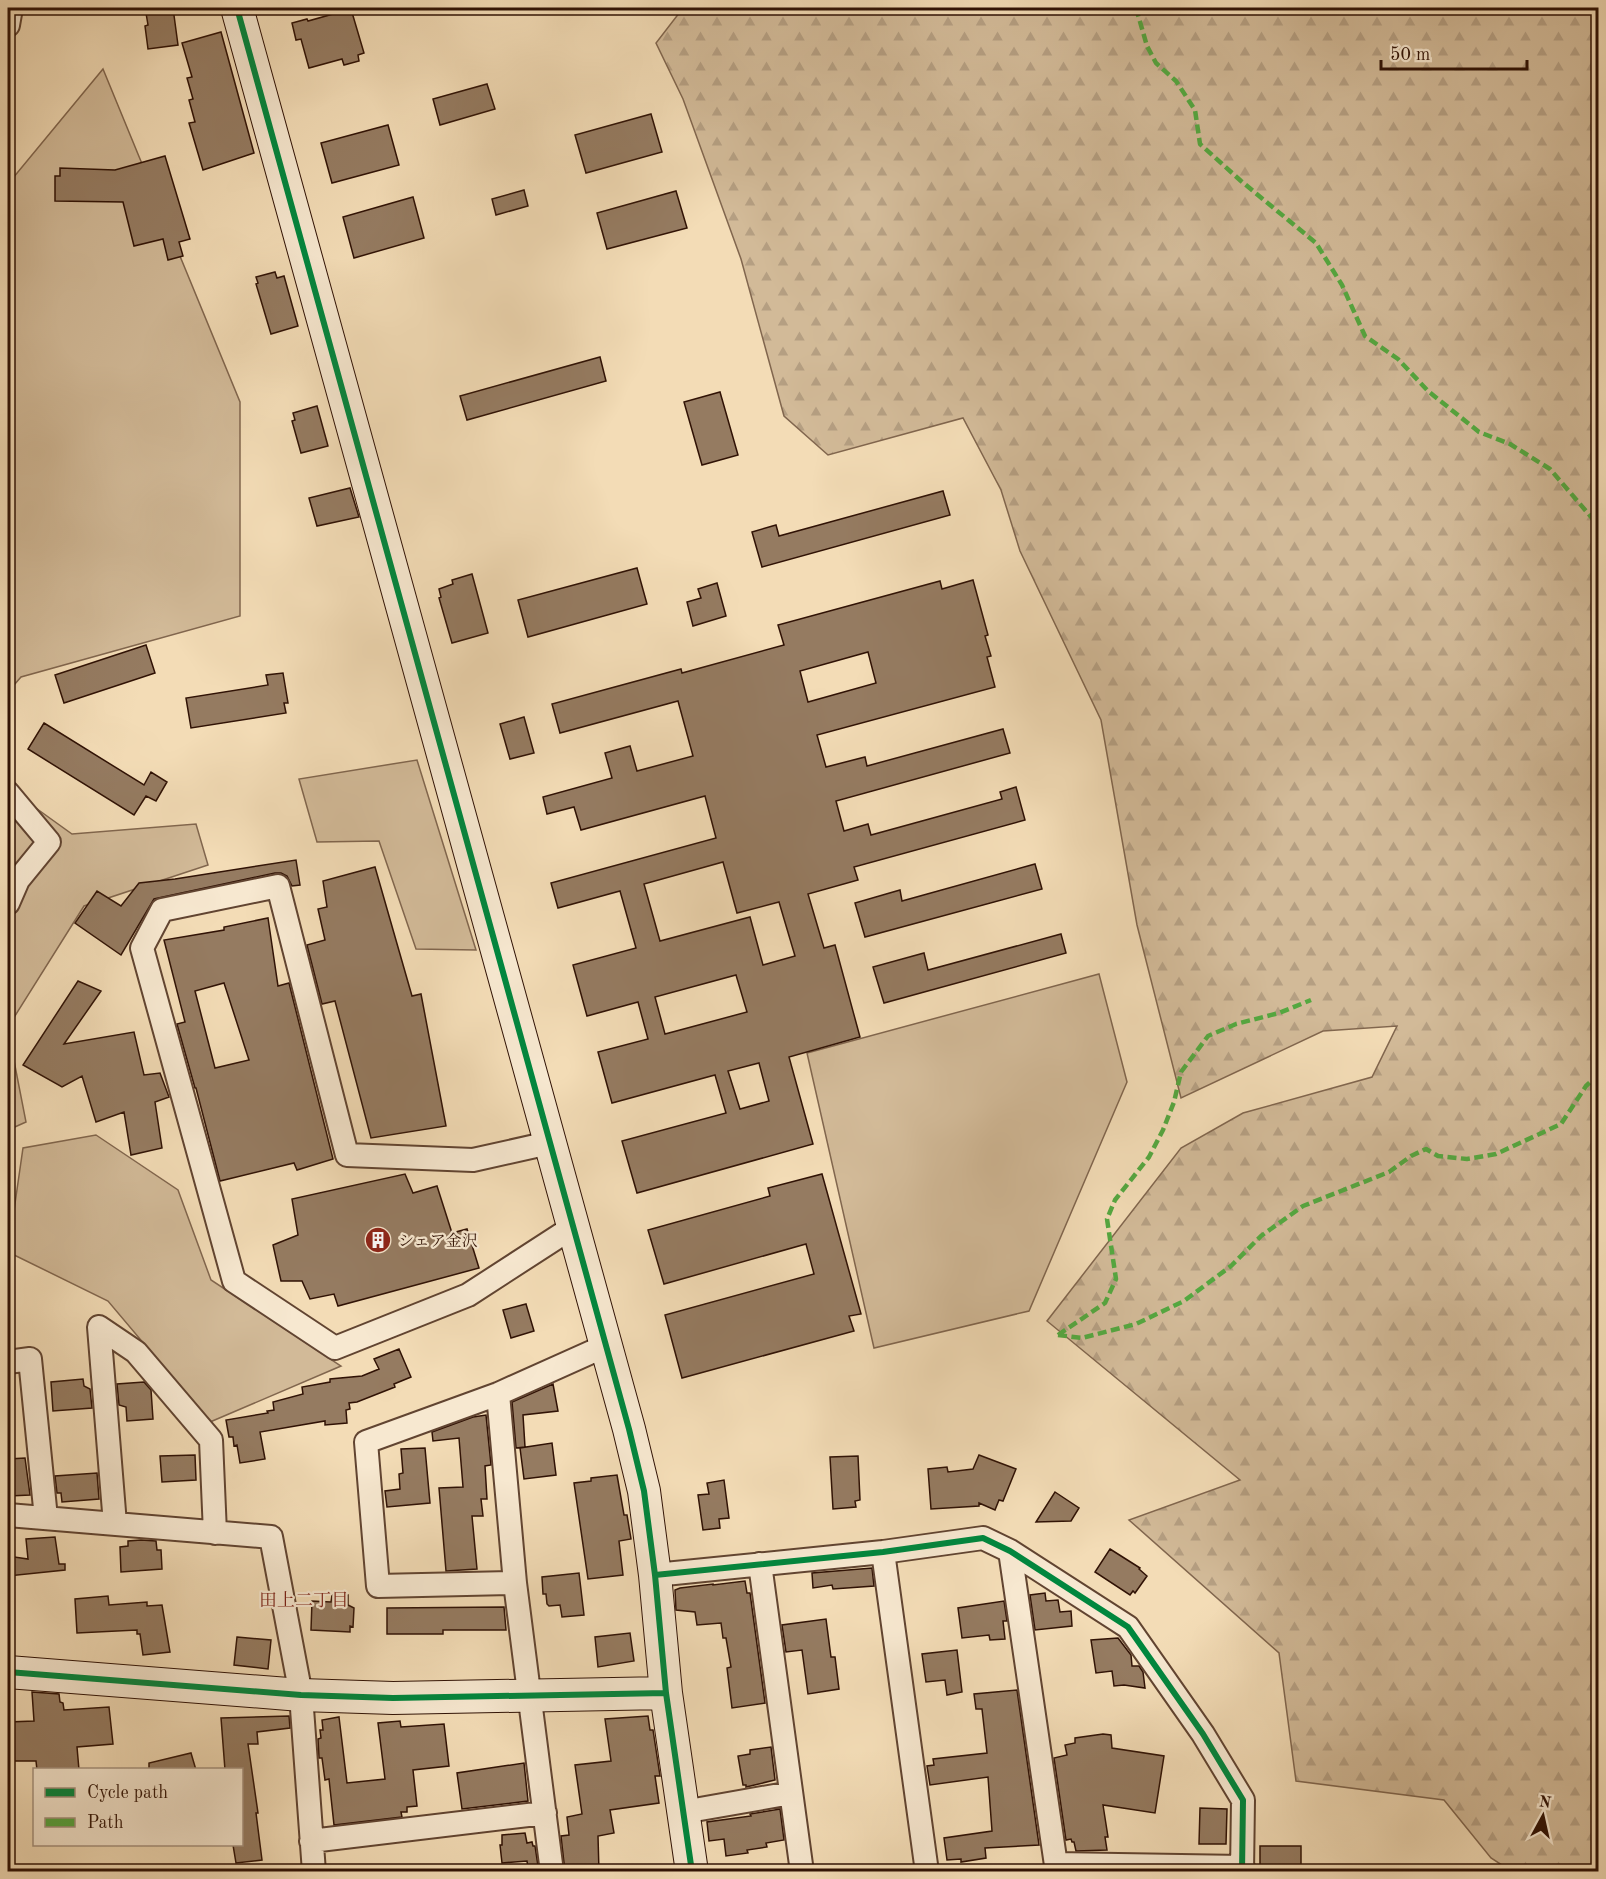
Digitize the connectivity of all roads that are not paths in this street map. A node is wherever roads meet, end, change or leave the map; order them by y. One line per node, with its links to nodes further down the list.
1 (11, 8): 3 (street)
2 (237, 8): 6 (street)
3 (8, 25)
4 (8, 793): 5 (street)
5 (8, 903)
6 (549, 1143): 7 (street); 7 (street)
7 (573, 1227): 8 (street)
8 (605, 1346): 10 (street); 18 (street)
9 (8, 1362): 12 (street)
10 (498, 1394): 19 (street); 19 (street)
11 (8, 1515): 12 (street)
12 (46, 1518): 13 (street)
13 (115, 1524): 14 (street); 14 (street)
14 (215, 1533): 22 (street)
15 (1010, 1551): 16 (street); 28 (street); 29 (street)
16 (883, 1552): 17 (street); 34 (street)
17 (760, 1564): 18 (street); 24 (street)
18 (655, 1575): 21 (street)
19 (515, 1583): 23 (street)
20 (8, 1672): 22 (street)
21 (666, 1694): 23 (street); 25 (street)
22 (301, 1695): 23 (street); 27 (street)
23 (530, 1696): 26 (street)
24 (791, 1793): 25 (street); 33 (street)
25 (683, 1812): 32 (street)
26 (544, 1813): 27 (street); 31 (street)
27 (311, 1841): 30 (street)
28 (1056, 1868): 29 (street)
29 (1242, 1869)
30 (314, 1872)
31 (552, 1872)
32 (692, 1872)
33 (802, 1872)
34 (927, 1872)

